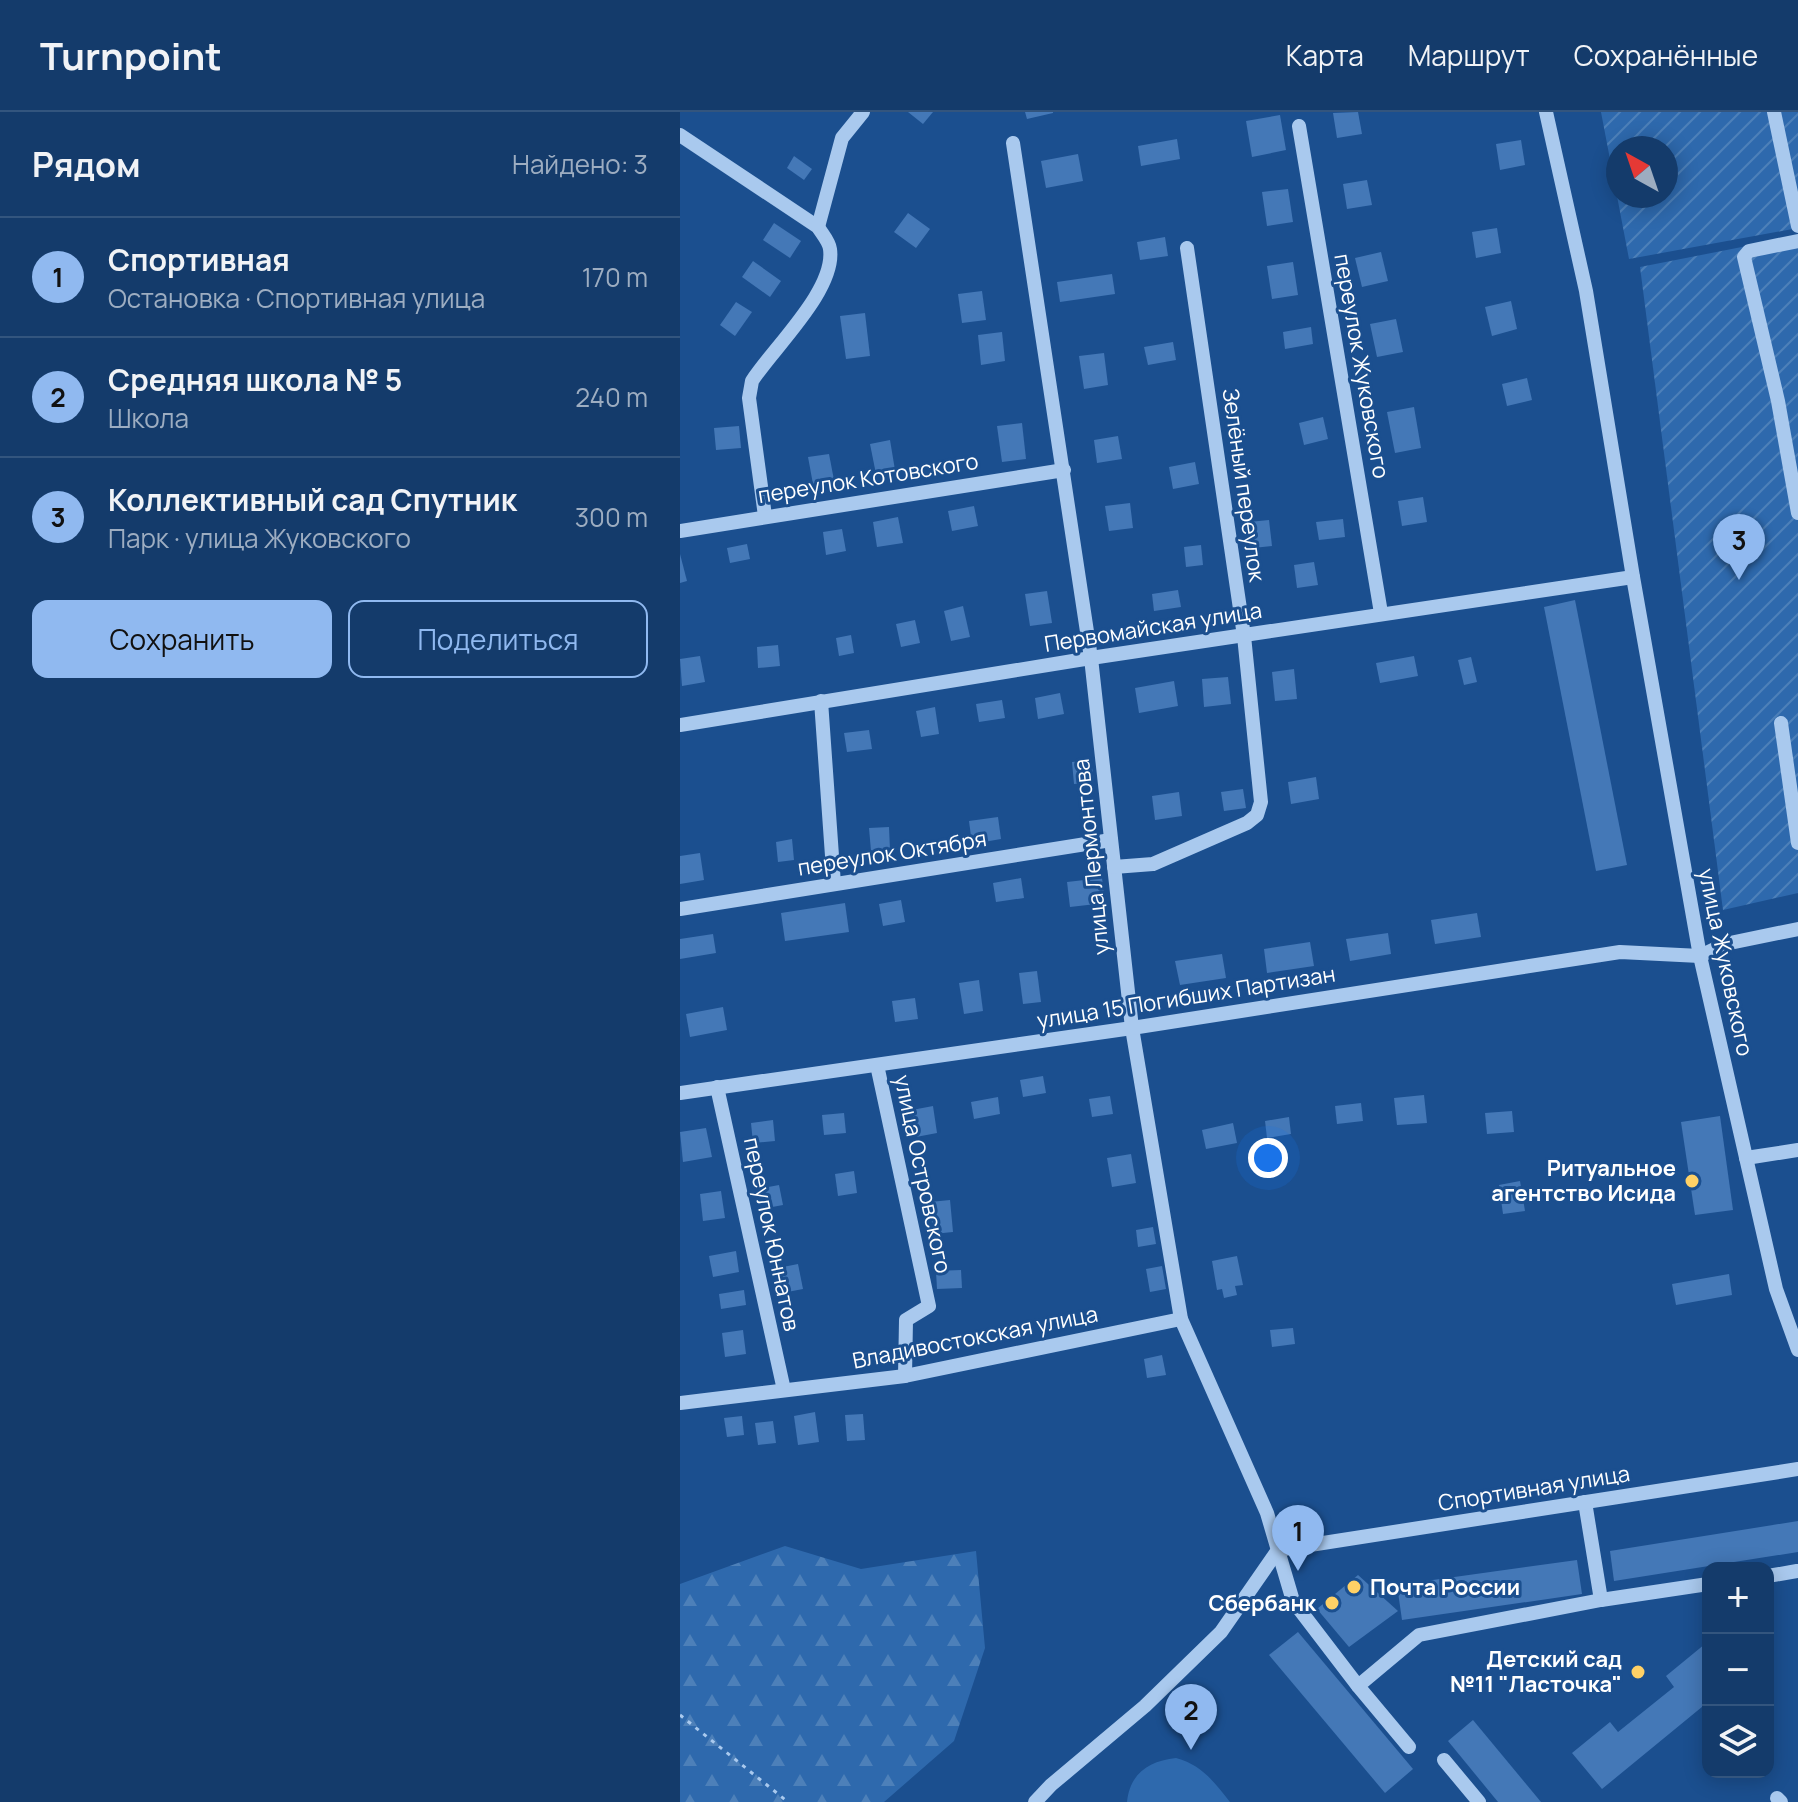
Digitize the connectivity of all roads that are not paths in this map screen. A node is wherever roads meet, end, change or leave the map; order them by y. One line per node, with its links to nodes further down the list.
1 (863, 112): 8 (street)
2 (1546, 112): 15 (street, улица Жуковского)
3 (1774, 112): 7 (street)
4 (1299, 126): 16 (street, переулок Жуковского)
5 (680, 135): 8 (street)
6 (1013, 143): 11 (street, улица Лермонтова)
7 (1798, 226)
8 (818, 227): 13 (street)
9 (1798, 241): 12 (street)
10 (1187, 248): 17 (street, Зелёный переулок)
11 (1064, 470): 13 (street, переулок Котовского); 18 (street, улица Лермонтова)
12 (1798, 513)
13 (765, 516): 14 (street, переулок Котовского)
14 (680, 531)
15 (1633, 577): 16 (street, Первомайская улица); 28 (street, улица Жуковского)
16 (1381, 613): 17 (street, Первомайская улица)
17 (1244, 636): 18 (street, Первомайская улица); 24 (street, Зелёный переулок)
18 (1091, 658): 19 (street, Первомайская улица); 22 (street, улица Лермонтова)
19 (821, 701): 21 (street, Первомайская улица); 25 (street)
20 (1781, 723): 23 (street)
21 (680, 725)
22 (1111, 840): 24 (street, улица Лермонтова); 25 (street, переулок Октября)
23 (1798, 843)
24 (1114, 867): 29 (street, улица Лермонтова)
25 (834, 884): 26 (street, переулок Октября)
26 (680, 909)
27 (1798, 929): 28 (street)
28 (1700, 956): 29 (street, улица 15 Погибших Партизан); 34 (street, улица Жуковского)
29 (1132, 1028): 30 (street, улица 15 Погибших Партизан); 35 (street, улица Лермонтова)
30 (877, 1065): 31 (street, улица 15 Погибших Партизан); 37 (street, улица Островского)
31 (717, 1087): 32 (street, улица 15 Погибших Партизан); 38 (street, переулок Юннатов)
32 (680, 1093)
33 (1798, 1150): 34 (street)
34 (1746, 1158): 36 (street, улица Жуковского)
35 (1181, 1319): 37 (street, Владивостокская улица); 42 (street, улица Лермонтова)
36 (1798, 1350)
37 (905, 1376): 38 (street, Владивостокская улица)
38 (784, 1390): 39 (street, Владивостокская улица)
39 (680, 1403)
40 (1798, 1469): 41 (street, Спортивная улица)
41 (1585, 1502): 42 (street, Спортивная улица); 46 (street)
42 (1278, 1550): 47 (street, улица Лермонтова); 50 (street)
43 (1798, 1572): 44 (street)
44 (1774, 1575)
45 (1702, 1585): 46 (street)
46 (1601, 1600): 47 (street)
47 (1358, 1686): 48 (street, улица Лермонтова)
48 (1409, 1747)
49 (1444, 1760): 51 (street)
50 (1035, 1802)
51 (1479, 1802)

